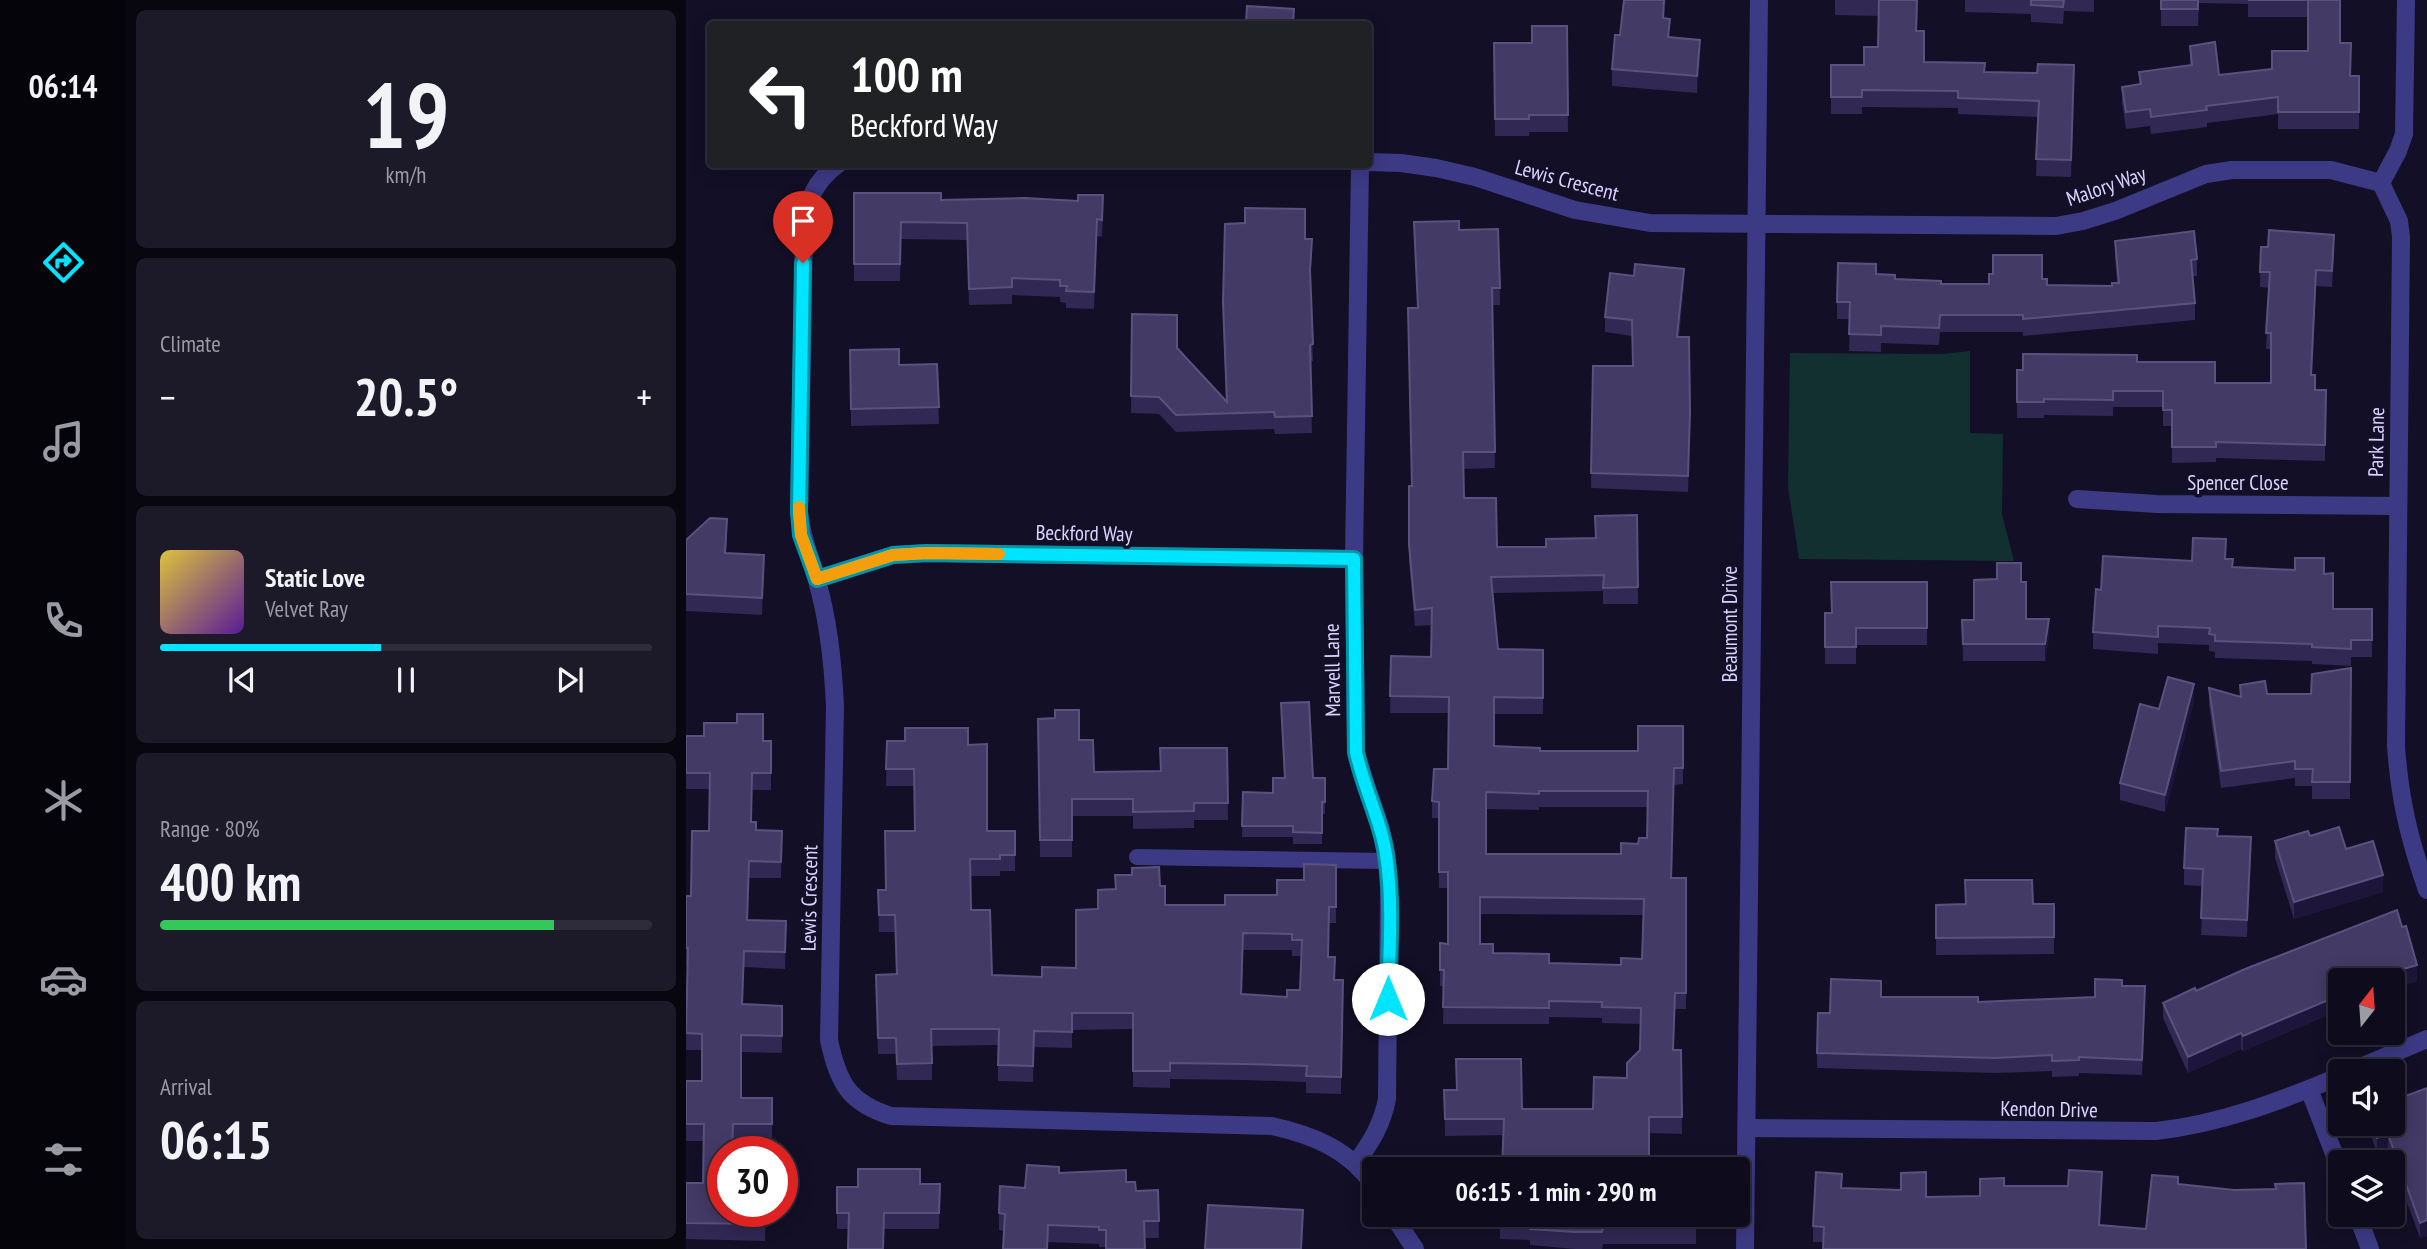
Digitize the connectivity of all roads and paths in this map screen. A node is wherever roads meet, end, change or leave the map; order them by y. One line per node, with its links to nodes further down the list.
1 (1759, 0): 7 (street, Beaumont Drive)
2 (2406, 0): 6 (street)
3 (1372, 162): 7 (street, Lewis Crescent)
4 (833, 168): 11 (street, Lewis Crescent)
5 (1360, 168): 10 (street, Marvell Lane)
6 (2381, 183): 7 (street, Malory Way); 9 (street, Park Lane)
7 (1756, 224): 19 (street, Beaumont Drive)
8 (2077, 499): 9 (street, Spencer Close)
9 (2398, 506): 14 (street, Park Lane)
10 (1354, 559): 11 (street, Beckford Way); 13 (street, Marvell Lane)
11 (817, 579): 21 (street, Lewis Crescent)
12 (1136, 857): 13 (lane)
13 (1387, 861): 21 (street, Marvell Lane)
14 (2427, 890)
15 (2427, 1039): 16 (street)
16 (2380, 1059)
17 (2328, 1081): 18 (street, Kendon Drive)
18 (2309, 1089): 19 (street, Kendon Drive); 20 (street)
19 (1748, 1128): 26 (street, Beaumont Drive)
20 (2333, 1150)
21 (1356, 1163): 22 (street, Lewis Crescent)
22 (1362, 1171)
23 (1401, 1227): 25 (street)
24 (2362, 1227): 27 (street)
25 (1415, 1249)
26 (1745, 1249)
27 (2370, 1249)

